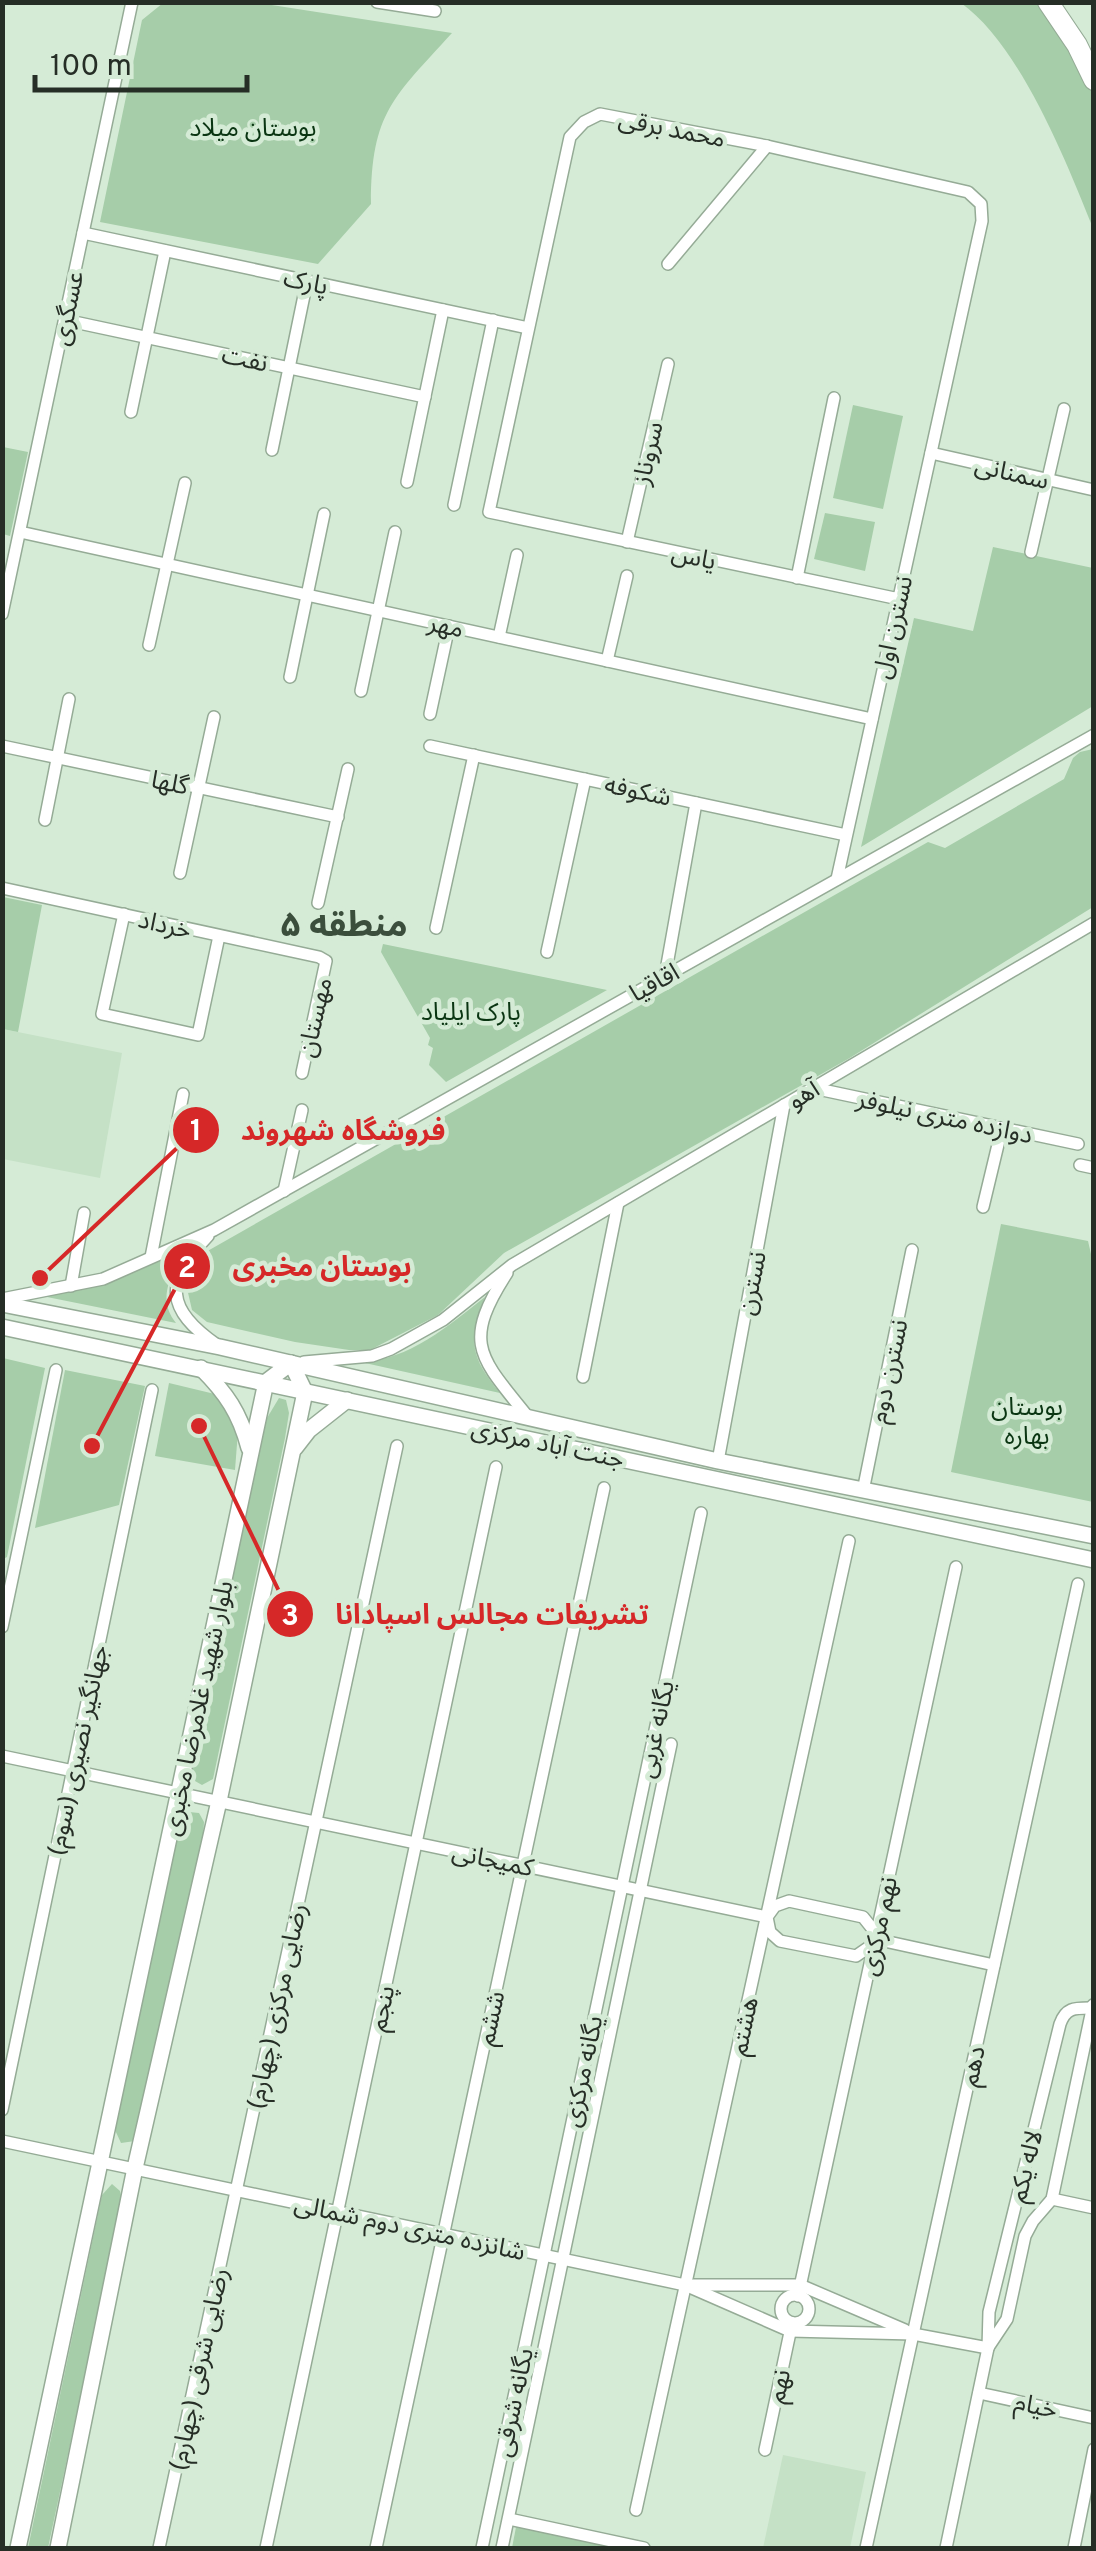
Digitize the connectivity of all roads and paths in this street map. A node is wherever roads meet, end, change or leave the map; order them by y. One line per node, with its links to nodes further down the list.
1 (132, 2): 7 (street, عسگری)
2 (377, 2): 4 (street)
3 (1048, 2): 5 (highway)
4 (435, 11)
5 (1094, 80)
6 (768, 146): 9 (street); 14 (street, محمد برقی); 18 (street, محمد برقی)
7 (83, 233): 8 (street, پارک); 12 (street, عسگری)
8 (165, 251): 10 (street, پارک); 15 (street)
9 (668, 264)
10 (306, 281): 11 (street, پارک); 17 (street)
11 (443, 310): 13 (street, پارک); 19 (street)
12 (65, 320): 15 (street, نفت); 32 (street, عسگری)
13 (493, 320): 14 (street, پارک); 29 (street)
14 (528, 328): 30 (street, محمد برقی)
15 (146, 337): 17 (street, نفت); 22 (street)
16 (668, 364): 34 (street, سروناز)
17 (289, 368): 19 (street, نفت); 23 (street)
18 (949, 376): 24 (street, نسترن اول)
19 (425, 396): 26 (street)
20 (834, 398): 39 (street)
21 (1064, 409): 25 (street)
22 (131, 412)
23 (272, 450)
24 (931, 454): 25 (street, سمنانی); 41 (street, نسترن اول)
25 (1048, 480): 28 (street, سمنانی); 35 (street)
26 (407, 482)
27 (184, 483): 37 (street)
28 (1094, 490)
29 (454, 504)
30 (489, 512): 34 (street, یاس)
31 (324, 514): 40 (street)
32 (20, 532): 37 (street, مهر); 43 (street, عسگری)
33 (395, 532): 42 (street)
34 (627, 542): 39 (street, یاس)
35 (1031, 552)
36 (516, 555): 45 (street)
37 (167, 564): 40 (street, مهر); 46 (street)
38 (627, 576): 47 (street)
39 (797, 578): 41 (street, یاس)
40 (306, 595): 42 (street, مهر); 48 (street)
41 (898, 599): 53 (street, نسترن اول)
42 (378, 610): 44 (street, مهر); 49 (street)
43 (2, 614)
44 (449, 626): 45 (street, مهر); 51 (street)
45 (499, 637): 47 (street, مهر)
46 (149, 646)
47 (607, 661): 53 (street, مهر)
48 (290, 678)
49 (361, 691)
50 (69, 699): 58 (street)
51 (430, 714)
52 (214, 717): 61 (street)
53 (872, 719): 65 (street, نسترن اول)
54 (1094, 735): 67 (street, اقاقیا)
55 (2, 746): 58 (street, گلها)
56 (430, 746): 57 (street, شکوفه)
57 (474, 755): 60 (street, شکوفه); 72 (street)
58 (57, 758): 61 (street, گلها); 64 (street)
59 (348, 769): 63 (street)
60 (586, 779): 62 (street, شکوفه); 74 (street)
61 (199, 788): 63 (street, گلها); 66 (street)
62 (696, 802): 65 (street, شکوفه); 76 (street)
63 (338, 817): 69 (street)
64 (44, 820)
65 (846, 835): 67 (street, نسترن اول)
66 (180, 873)
67 (838, 879): 76 (street, اقاقیا)
68 (2, 888): 70 (street, خرداد)
69 (318, 903)
70 (124, 914): 73 (street, خرداد); 73 (street)
71 (1094, 923): 78 (street, آهو)
72 (436, 928)
73 (219, 936): 75 (street, خرداد)
74 (547, 952)
75 (326, 961): 77 (street, مهستان)
76 (665, 976): 84 (street, اقاقیا)
77 (302, 1074)
78 (812, 1088): 80 (street, آهو); 82 (street, دوازده متری نیلوفر)
79 (184, 1094): 90 (street)
80 (784, 1105): 85 (street, آهو); 108 (street, نسترن)
81 (302, 1110): 84 (street)
82 (1002, 1128): 83 (street, دوازده متری نیلوفر); 86 (street)
83 (1078, 1144)
84 (284, 1191): 88 (street, اقاقیا)
85 (618, 1203): 91 (street, آهو); 99 (street)
86 (983, 1207)
87 (84, 1213): 92 (street)
88 (214, 1230): 90 (street, اقاقیا); 95 (street)
89 (912, 1250): 111 (street, نسترن دوم)
90 (151, 1256): 92 (street, اقاقیا)
91 (512, 1265): 96 (street, آهو); 104 (street)
92 (72, 1286): 93 (street, اقاقیا)
93 (2, 1302): 95 (main road, جنت آباد مرکزی)
94 (2, 1327): 97 (main road, جنت آباد مرکزی)
95 (220, 1347): 96 (main road, جنت آباد مرکزی)
96 (291, 1363): 100 (main road); 102 (main road); 104 (main road, جنت آباد مرکزی)
97 (200, 1368): 100 (main road, جنت آباد مرکزی); 107 (main road)
98 (56, 1370): 120 (street)
99 (583, 1376)
100 (266, 1382): 102 (main road, جنت آباد مرکزی); 107 (main road, بلوار شهید غلامرضا مخبری)
101 (152, 1390): 123 (street, جهانگیر نصیری (سوم))
102 (305, 1392): 103 (main road, جنت آباد مرکزی); 106 (main road, بلوار شهید غلامرضا مخبری)
103 (346, 1400): 106 (main road); 116 (main road, جنت آباد مرکزی)
104 (528, 1418): 108 (main road, جنت آباد مرکزی)
105 (398, 1446): 126 (street, رضایی مرکزی (چهارم))
106 (292, 1451): 125 (main road, بلوار شهید غلامرضا مخبری)
107 (252, 1455): 124 (main road, بلوار شهید غلامرضا مخبری)
108 (718, 1461): 111 (main road, جنت آباد مرکزی)
109 (496, 1467): 127 (street, پنجم)
110 (604, 1488): 128 (street, ششم)
111 (863, 1492): 113 (main road, جنت آباد مرکزی)
112 (702, 1513): 129 (street, یگانه غربی)
113 (1041, 1526): 114 (main road, جنت آباد مرکزی); 116 (main road)
114 (1094, 1536)
115 (849, 1541): 131 (street, هشتم)
116 (1038, 1548): 117 (main road, جنت آباد مرکزی)
117 (1094, 1560)
118 (956, 1567): 132 (street, نهم مرکزی)
119 (1078, 1584): 133 (street, دهم)
120 (2, 1628)
121 (671, 1744): 130 (street, یگانه غربی)
122 (2, 1756): 123 (street, کمیجانی)
123 (73, 1770): 124 (street, کمیجانی); 135 (street, جهانگیر نصیری (سوم))
124 (179, 1792): 125 (street, کمیجانی); 137 (main road, بلوار شهید غلامرضا مخبری)
125 (219, 1801): 126 (street, کمیجانی); 138 (main road, بلوار شهید غلامرضا مخبری)
126 (316, 1822): 127 (street, کمیجانی); 139 (street, رضایی مرکزی (چهارم))
127 (416, 1843): 128 (street, کمیجانی); 142 (street, پنجم)
128 (523, 1866): 129 (street, کمیجانی); 143 (street, ششم)
129 (621, 1886): 130 (street, کمیجانی); 144 (street, یگانه مرکزی)
130 (640, 1890): 131 (street, کمیجانی); 145 (street, یگانه مرکزی)
131 (766, 1917): 132 (street); 132 (street); 146 (street, هشتم)
132 (875, 1939): 133 (street); 147 (street, نهم مرکزی)
133 (994, 1965): 149 (street, دهم)
134 (1093, 2005): 140 (street, لاله یکم); 150 (street, لاله یکم)
135 (2, 2110)
136 (2, 2140): 137 (street, شانزده متری دوم شمالی)
137 (100, 2161): 138 (street, شانزده متری دوم شمالی); 157 (main road, بلوار شهید غلامرضا مخبری)
138 (135, 2168): 139 (street, شانزده متری دوم شمالی); 158 (main road, بلوار شهید غلامرضا مخبری)
139 (237, 2190): 142 (street, شانزده متری دوم شمالی); 159 (street, رضایی شرقی (چهارم))
140 (1052, 2198): 141 (street); 150 (street, لاله یکم)
141 (1094, 2208)
142 (338, 2211): 143 (street, شانزده متری دوم شمالی); 160 (street, پنجم)
143 (444, 2234): 144 (street, شانزده متری دوم شمالی); 161 (street, ششم)
144 (544, 2255): 145 (street, شانزده متری دوم شمالی); 162 (street, یگانه شرقی)
145 (561, 2258): 146 (street, شانزده متری دوم شمالی); 156 (street, یگانه شرقی)
146 (686, 2285): 147 (street, شانزده متری دوم شمالی); 148 (street, شانزده متری دوم شمالی); 155 (street, هشتم)
147 (799, 2290): 148 (street); 148 (street); 149 (street, شانزده متری دوم شمالی)
148 (791, 2327): 149 (street, شانزده متری دوم شمالی); 154 (street, نهم)
149 (913, 2334): 150 (street, شانزده متری دوم شمالی); 165 (street, دهم)
150 (988, 2348): 151 (street, لاله یکم)
151 (978, 2393): 152 (street, خیام); 166 (street, لاله یکم)
152 (1094, 2418)
153 (1094, 2448): 167 (street)
154 (764, 2450)
155 (636, 2510)
156 (508, 2519): 163 (street, یگانه شرقی); 164 (street)
157 (18, 2548)
158 (58, 2548)
159 (159, 2548)
160 (266, 2548)
161 (376, 2548)
162 (482, 2548)
163 (502, 2548)
164 (644, 2548)
165 (866, 2548)
166 (946, 2548)
167 (1074, 2548)

